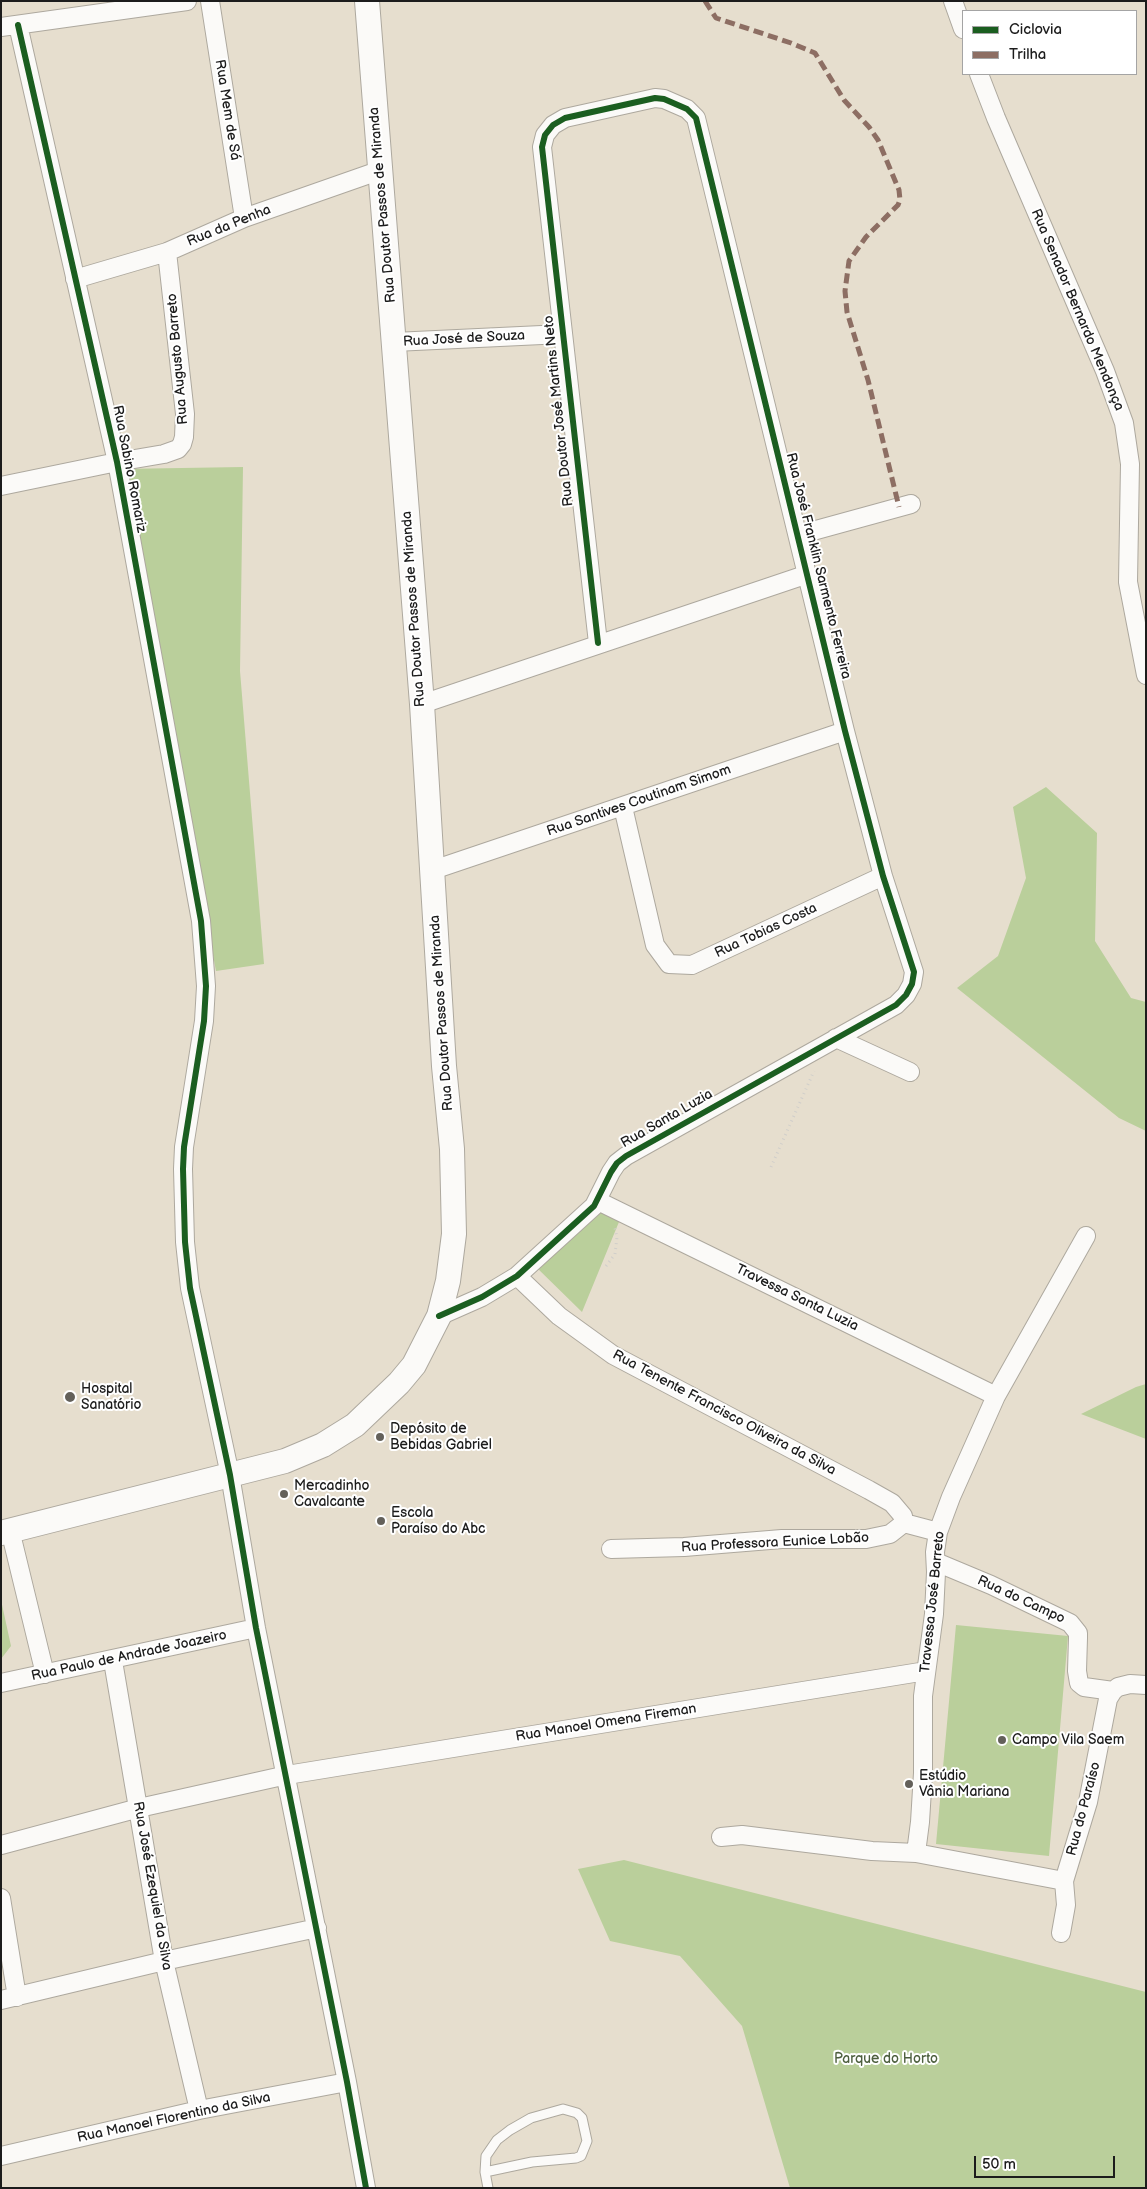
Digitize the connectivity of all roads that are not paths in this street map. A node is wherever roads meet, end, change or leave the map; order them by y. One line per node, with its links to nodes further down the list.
1 (187, 1): 5 (street)
2 (210, 1): 10 (street, Rua Mem de Sá)
3 (367, 1): 9 (street, Rua Doutor Passos de Miranda)
4 (953, 1): 6 (street)
5 (9, 26): 12 (street, Rua Sabino Romariz)
6 (962, 26)
7 (979, 75): 21 (street, Rua Senador Bernardo Mendonça)
8 (696, 118): 13 (street, Rua Doutor José Martins Neto); 18 (street, Rua José Franklin Sarmento Ferreira)
9 (381, 170): 10 (street, Rua da Penha); 14 (street, Rua Doutor Passos de Miranda)
10 (244, 218): 11 (street, Rua da Penha)
11 (167, 252): 12 (street, Rua da Penha); 15 (street, Rua Augusto Barreto)
12 (75, 279): 15 (street, Rua Sabino Romariz)
13 (563, 334): 14 (street, Rua José de Souza); 20 (street, Rua Doutor José Martins Neto)
14 (394, 342): 22 (street, Rua Doutor Passos de Miranda)
15 (116, 462): 16 (street); 35 (street, Rua Sabino Romariz)
16 (1, 486)
17 (911, 504): 18 (street)
18 (798, 534): 19 (street, Rua José Franklin Sarmento Ferreira)
19 (808, 574): 20 (street); 23 (street, Rua José Franklin Sarmento Ferreira)
20 (598, 643): 22 (street)
21 (1146, 675)
22 (422, 704): 25 (street, Rua Doutor Passos de Miranda)
23 (845, 731): 24 (street, Rua Santives Coutinam Simom); 26 (street, Rua José Franklin Sarmento Ferreira)
24 (623, 807): 25 (street, Rua Santives Coutinam Simom); 26 (street, Rua Tobias Costa)
25 (433, 870): 33 (street, Rua Doutor Passos de Miranda)
26 (884, 876): 27 (street, Rua José Franklin Sarmento Ferreira)
27 (889, 1009): 28 (street, Rua Santa Luzia)
28 (832, 1041): 29 (street); 30 (street, Rua Santa Luzia)
29 (910, 1072)
30 (603, 1204): 32 (street, Rua Santa Luzia); 34 (street, Travessa Santa Luzia)
31 (1086, 1236): 34 (street, Travessa José Barreto)
32 (517, 1276): 33 (street, Rua Santa Luzia); 36 (street, Rua Tenente Francisco Oliveira da Silva)
33 (439, 1316): 35 (street, Rua Doutor Passos de Miranda)
34 (996, 1396): 38 (street, Travessa José Barreto)
35 (230, 1475): 37 (street, Rua Doutor Passos de Miranda); 41 (street, Rua Sabino Romariz)
36 (904, 1523): 38 (street); 39 (street, Rua Professora Eunice Lobão)
37 (6, 1531): 44 (street)
38 (938, 1532): 40 (street, Travessa José Barreto)
39 (610, 1550)
40 (936, 1562): 43 (street, Travessa José Barreto); 47 (street, Rua do Campo)
41 (256, 1628): 42 (street, Rua Paulo de Andrade Joazeiro); 48 (street, Rua Sabino Romariz)
42 (113, 1661): 44 (street, Rua Paulo de Andrade Joazeiro); 49 (street, Rua José Ezequiel da Silva)
43 (926, 1671): 48 (street, Rua Manoel Omena Fireman); 52 (street, Travessa José Barreto)
44 (45, 1674): 45 (street, Rua Paulo de Andrade Joazeiro)
45 (1, 1683)
46 (1146, 1685): 47 (street)
47 (1113, 1691): 53 (street, Rua do Paraíso)
48 (287, 1775): 49 (street, Rua Manoel Omena Fireman); 55 (street, Rua Sabino Romariz)
49 (139, 1808): 51 (street, Rua Manoel Omena Fireman); 57 (street, Rua José Ezequiel da Silva)
50 (721, 1837): 52 (street)
51 (1, 1845)
52 (916, 1853): 53 (street)
53 (1064, 1881): 56 (street, Rua do Paraíso)
54 (1, 1898): 58 (street)
55 (316, 1928): 57 (street); 59 (street, Rua Sabino Romariz)
56 (1062, 1933)
57 (164, 1961): 58 (street); 60 (street, Rua José Ezequiel da Silva)
58 (9, 1999)
59 (347, 2082): 60 (street, Rua Manoel Florentino da Silva); 63 (street, Rua Sabino Romariz)
60 (199, 2110): 61 (street, Rua Manoel Florentino da Silva)
61 (1, 2156)
62 (486, 2172): 62 (lane); 64 (lane)
63 (366, 2188)
64 (488, 2188)

